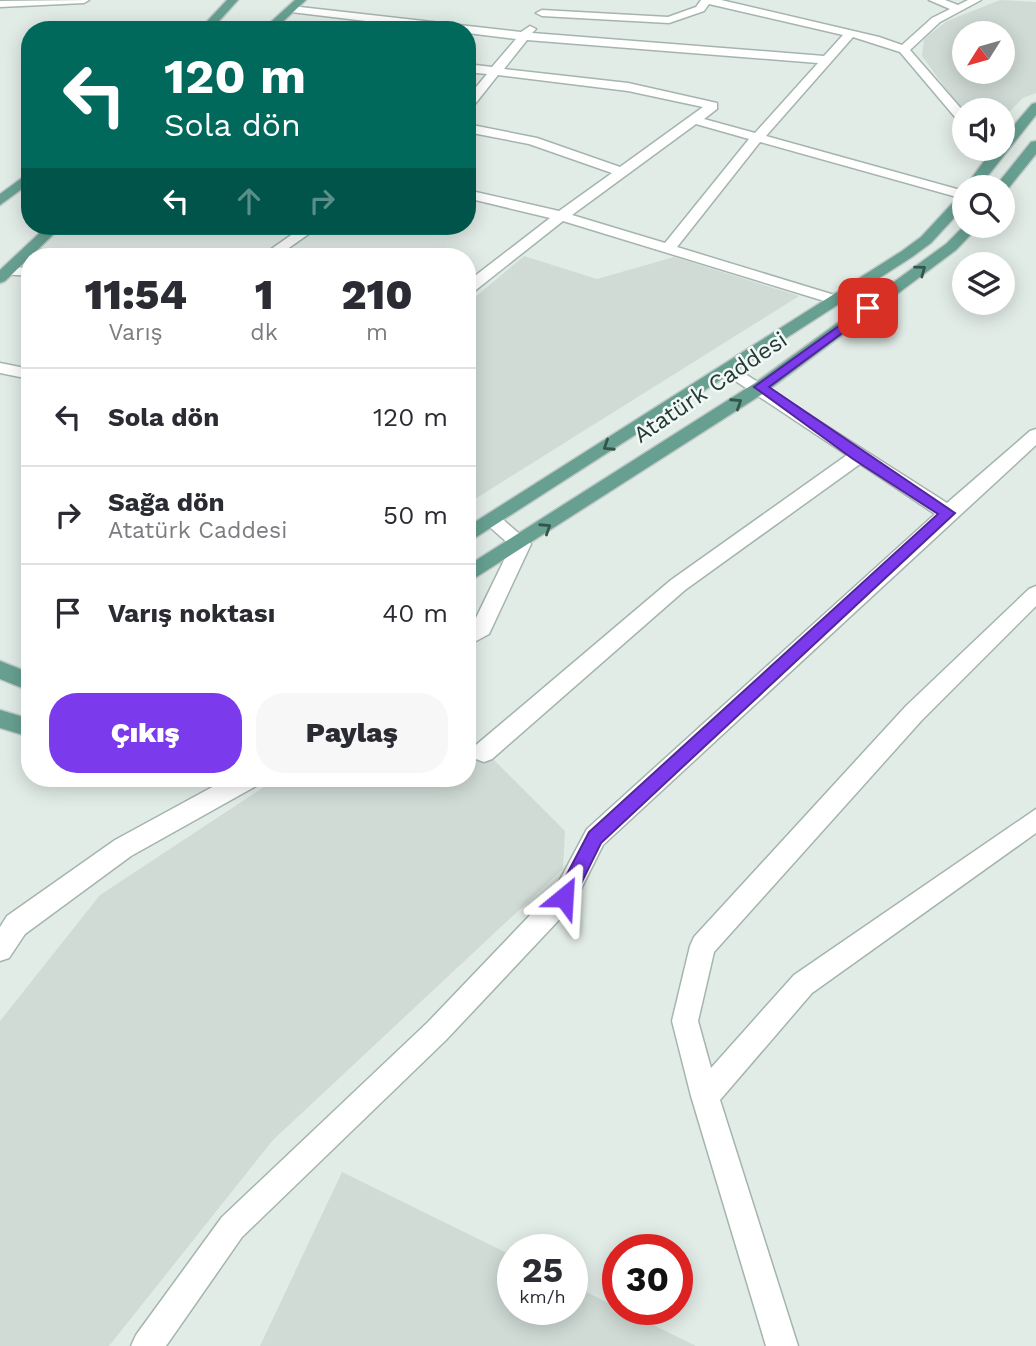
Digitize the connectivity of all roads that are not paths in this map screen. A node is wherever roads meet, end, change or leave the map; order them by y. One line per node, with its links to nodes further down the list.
1 (85, 0): 8 (street)
2 (233, 0): 12 (main road)
3 (301, 0): 10 (main road)
4 (552, 0): 11 (street)
5 (707, 0): 11 (street); 16 (street)
6 (934, 0): 9 (street)
7 (976, 0): 9 (street)
8 (0, 4)
9 (958, 8): 18 (street)
10 (291, 9): 13 (main road); 14 (street)
11 (542, 13): 17 (street)
12 (213, 21)
13 (277, 21)
14 (389, 21)
15 (476, 31): 17 (street)
16 (851, 33): 18 (street); 19 (street)
17 (524, 36): 19 (street); 21 (street)
18 (904, 50): 23 (street)
19 (827, 60): 28 (street)
20 (476, 69): 21 (street)
21 (496, 71): 22 (street); 25 (street)
22 (476, 95)
23 (952, 106)
24 (1036, 107): 27 (main road)
25 (694, 120): 28 (street); 30 (street)
26 (476, 130): 30 (street)
27 (1015, 130)
28 (757, 138): 33 (street); 41 (street)
29 (1036, 145): 31 (main road)
30 (622, 172): 37 (street)
31 (1012, 175)
32 (21, 184): 35 (main road)
33 (952, 194)
34 (476, 196): 37 (street)
35 (0, 201)
36 (952, 211): 48 (main road, Atatürk Caddesi)
37 (561, 216): 41 (street); 47 (street)
38 (45, 235): 42 (main road)
39 (300, 235): 43 (street)
40 (960, 238): 52 (main road, Atatürk Caddesi, one-way to 40)
41 (669, 247): 48 (street)
42 (31, 248)
43 (280, 248)
44 (21, 257): 46 (main road)
45 (21, 272): 46 (street)
46 (3, 273)
47 (476, 283)
48 (836, 300): 50 (main road, Atatürk Caddesi)
49 (0, 368): 51 (street)
50 (728, 368): 52 (street); 56 (main road, Atatürk Caddesi, one-way to 56)
51 (21, 372)
52 (761, 387): 54 (street); 58 (main road, Atatürk Caddesi, one-way to 52)
53 (1036, 435): 55 (street)
54 (858, 456): 55 (street); 66 (street)
55 (948, 513): 71 (street)
56 (492, 521): 57 (main road, Atatürk Caddesi); 58 (street)
57 (476, 531)
58 (521, 544): 59 (main road, Atatürk Caddesi); 61 (street)
59 (476, 571)
60 (1036, 594): 70 (street)
61 (476, 632)
62 (0, 670): 63 (main road)
63 (21, 678)
64 (0, 719): 65 (main road)
65 (21, 725)
66 (484, 752)
67 (234, 787): 69 (street)
68 (1036, 820): 70 (street)
69 (0, 949)
70 (705, 1096): 72 (street)
71 (147, 1346)
72 (782, 1346)

